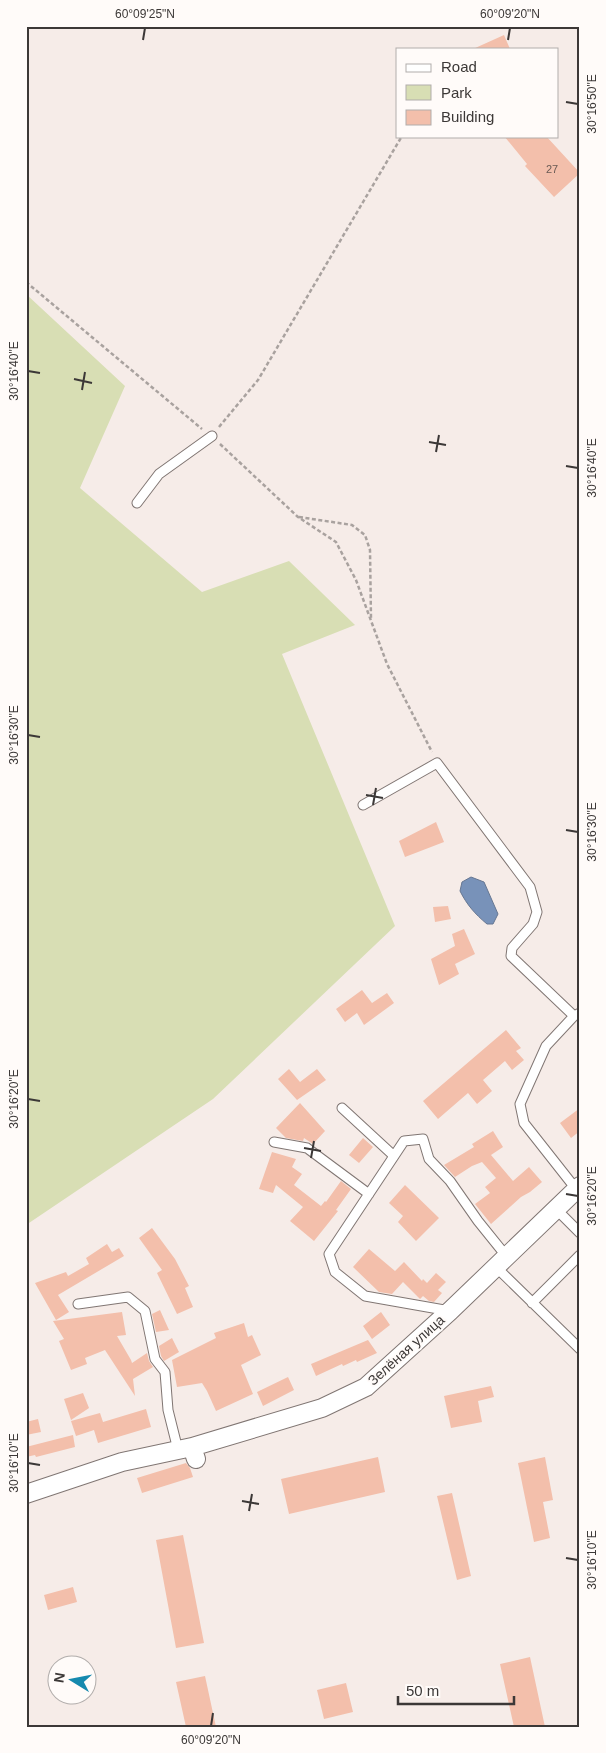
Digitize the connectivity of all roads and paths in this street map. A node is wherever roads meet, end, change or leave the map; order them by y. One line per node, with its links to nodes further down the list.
1 (401, 138): 3 (path)
2 (26, 282): 3 (path)
3 (212, 436): 4 (lane); 5 (path)
4 (137, 503)
5 (298, 517): 6 (path); 6 (path)
6 (371, 622): 7 (path)
7 (437, 763): 8 (lane); 9 (lane)
8 (364, 805)
9 (577, 1015): 13 (lane)
10 (342, 1108): 12 (lane)
11 (274, 1142): 14 (lane)
12 (394, 1156): 14 (lane); 18 (lane)
13 (578, 1188): 15 (street, Зелёная улица)
14 (369, 1194): 21 (lane)
15 (556, 1209): 16 (lane); 18 (street, Зелёная улица)
16 (580, 1233)
17 (580, 1255): 19 (lane)
18 (502, 1262): 19 (lane); 21 (street, Зелёная улица)
19 (532, 1303): 22 (lane)
20 (78, 1304): 23 (lane)
21 (450, 1311): 23 (street, Зелёная улица)
22 (580, 1349)
23 (189, 1452): 24 (street, Зелёная улица)
24 (26, 1494)

